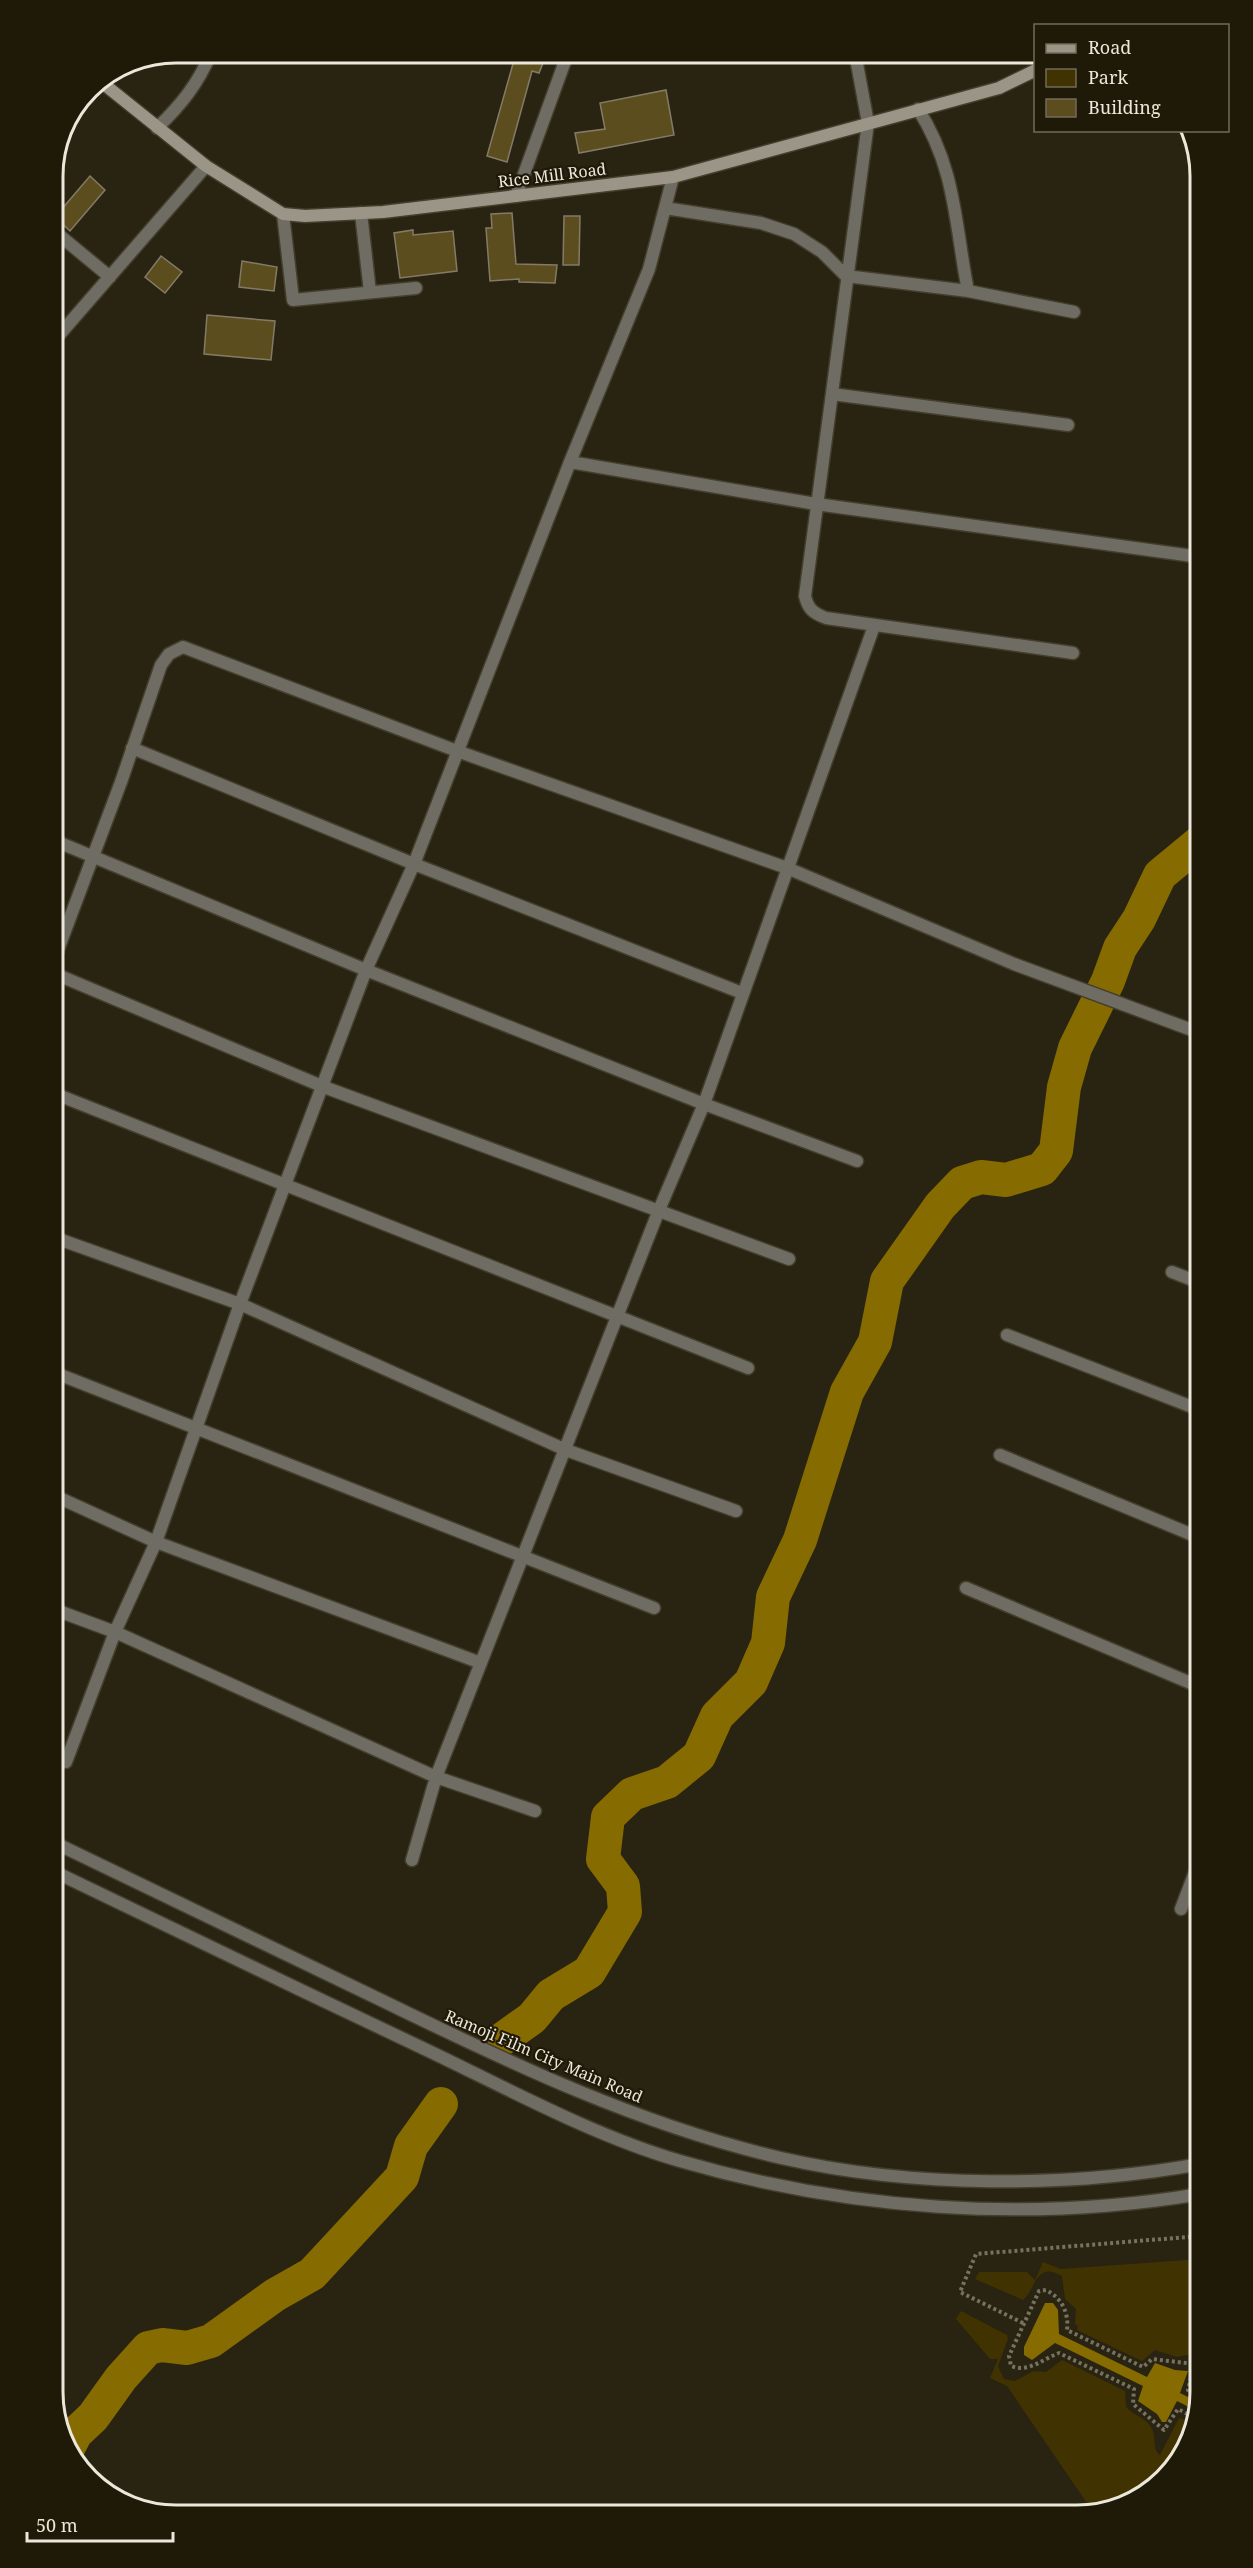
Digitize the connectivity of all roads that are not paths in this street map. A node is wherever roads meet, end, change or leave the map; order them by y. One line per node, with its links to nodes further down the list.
1 (206, 63): 8 (street)
2 (564, 63): 11 (street)
3 (857, 63): 7 (street)
4 (1034, 70): 6 (main road, Rice Mill Road)
5 (107, 86): 8 (main road, Rice Mill Road)
6 (918, 110): 7 (main road, Rice Mill Road); 19 (street)
7 (868, 123): 10 (main road, Rice Mill Road); 16 (street)
8 (157, 128): 9 (main road, Rice Mill Road)
9 (206, 166): 14 (main road, Rice Mill Road); 17 (street)
10 (673, 177): 11 (main road, Rice Mill Road); 12 (street)
11 (516, 196): 13 (main road, Rice Mill Road)
12 (665, 208): 16 (street); 25 (street)
13 (361, 213): 14 (main road, Rice Mill Road); 20 (street)
14 (282, 214): 20 (street)
15 (63, 238): 17 (street)
16 (846, 276): 19 (street); 23 (street)
17 (110, 277): 22 (street)
18 (416, 288): 20 (street)
19 (968, 291): 21 (street)
20 (369, 292)
21 (1074, 312)
22 (63, 331)
23 (832, 394): 24 (street); 26 (street)
24 (1068, 425)
25 (570, 462): 26 (street); 31 (street)
26 (816, 504): 27 (street); 28 (street)
27 (1190, 556)
28 (874, 626): 29 (street); 35 (street)
29 (1073, 653)
30 (132, 748): 31 (street); 33 (street); 34 (street)
31 (457, 751): 34 (street); 35 (street)
32 (63, 844): 33 (street)
33 (93, 855): 36 (street); 37 (street)
34 (414, 864): 37 (street); 39 (street)
35 (787, 868): 39 (street); 40 (street)
36 (63, 936)
37 (366, 970): 41 (street); 43 (street)
38 (63, 977): 41 (street)
39 (742, 993): 43 (street)
40 (1190, 1029)
41 (324, 1087): 45 (street); 46 (street)
42 (63, 1097): 45 (street)
43 (704, 1104): 44 (street); 46 (street)
44 (857, 1161)
45 (286, 1187): 51 (street); 52 (street)
46 (659, 1209): 48 (street); 52 (street)
47 (63, 1241): 51 (street)
48 (789, 1259)
49 (1173, 1272): 50 (street)
50 (1190, 1279)
51 (240, 1304): 57 (street); 58 (street)
52 (619, 1317): 54 (street); 58 (street)
53 (1007, 1335): 56 (street)
54 (748, 1368)
55 (63, 1376): 57 (street)
56 (1190, 1406)
57 (197, 1427): 63 (street); 64 (street)
58 (566, 1450): 61 (street); 64 (street)
59 (1000, 1455): 62 (street)
60 (63, 1500): 63 (street)
61 (736, 1511)
62 (1190, 1534)
63 (156, 1542): 68 (street); 69 (street)
64 (523, 1558): 66 (street); 69 (street)
65 (966, 1588): 70 (street)
66 (654, 1608)
67 (63, 1613): 68 (street)
68 (115, 1632): 71 (street); 72 (street)
69 (481, 1663): 72 (street)
70 (1190, 1683)
71 (66, 1762)
72 (436, 1777): 73 (street); 75 (street)
73 (535, 1811)
74 (63, 1847): 79 (street, Ramoji Film City Main Road)
75 (412, 1860)
76 (63, 1876): 80 (street)
77 (1190, 1885): 78 (street)
78 (1181, 1909)
79 (1190, 2166)
80 (1190, 2196)

